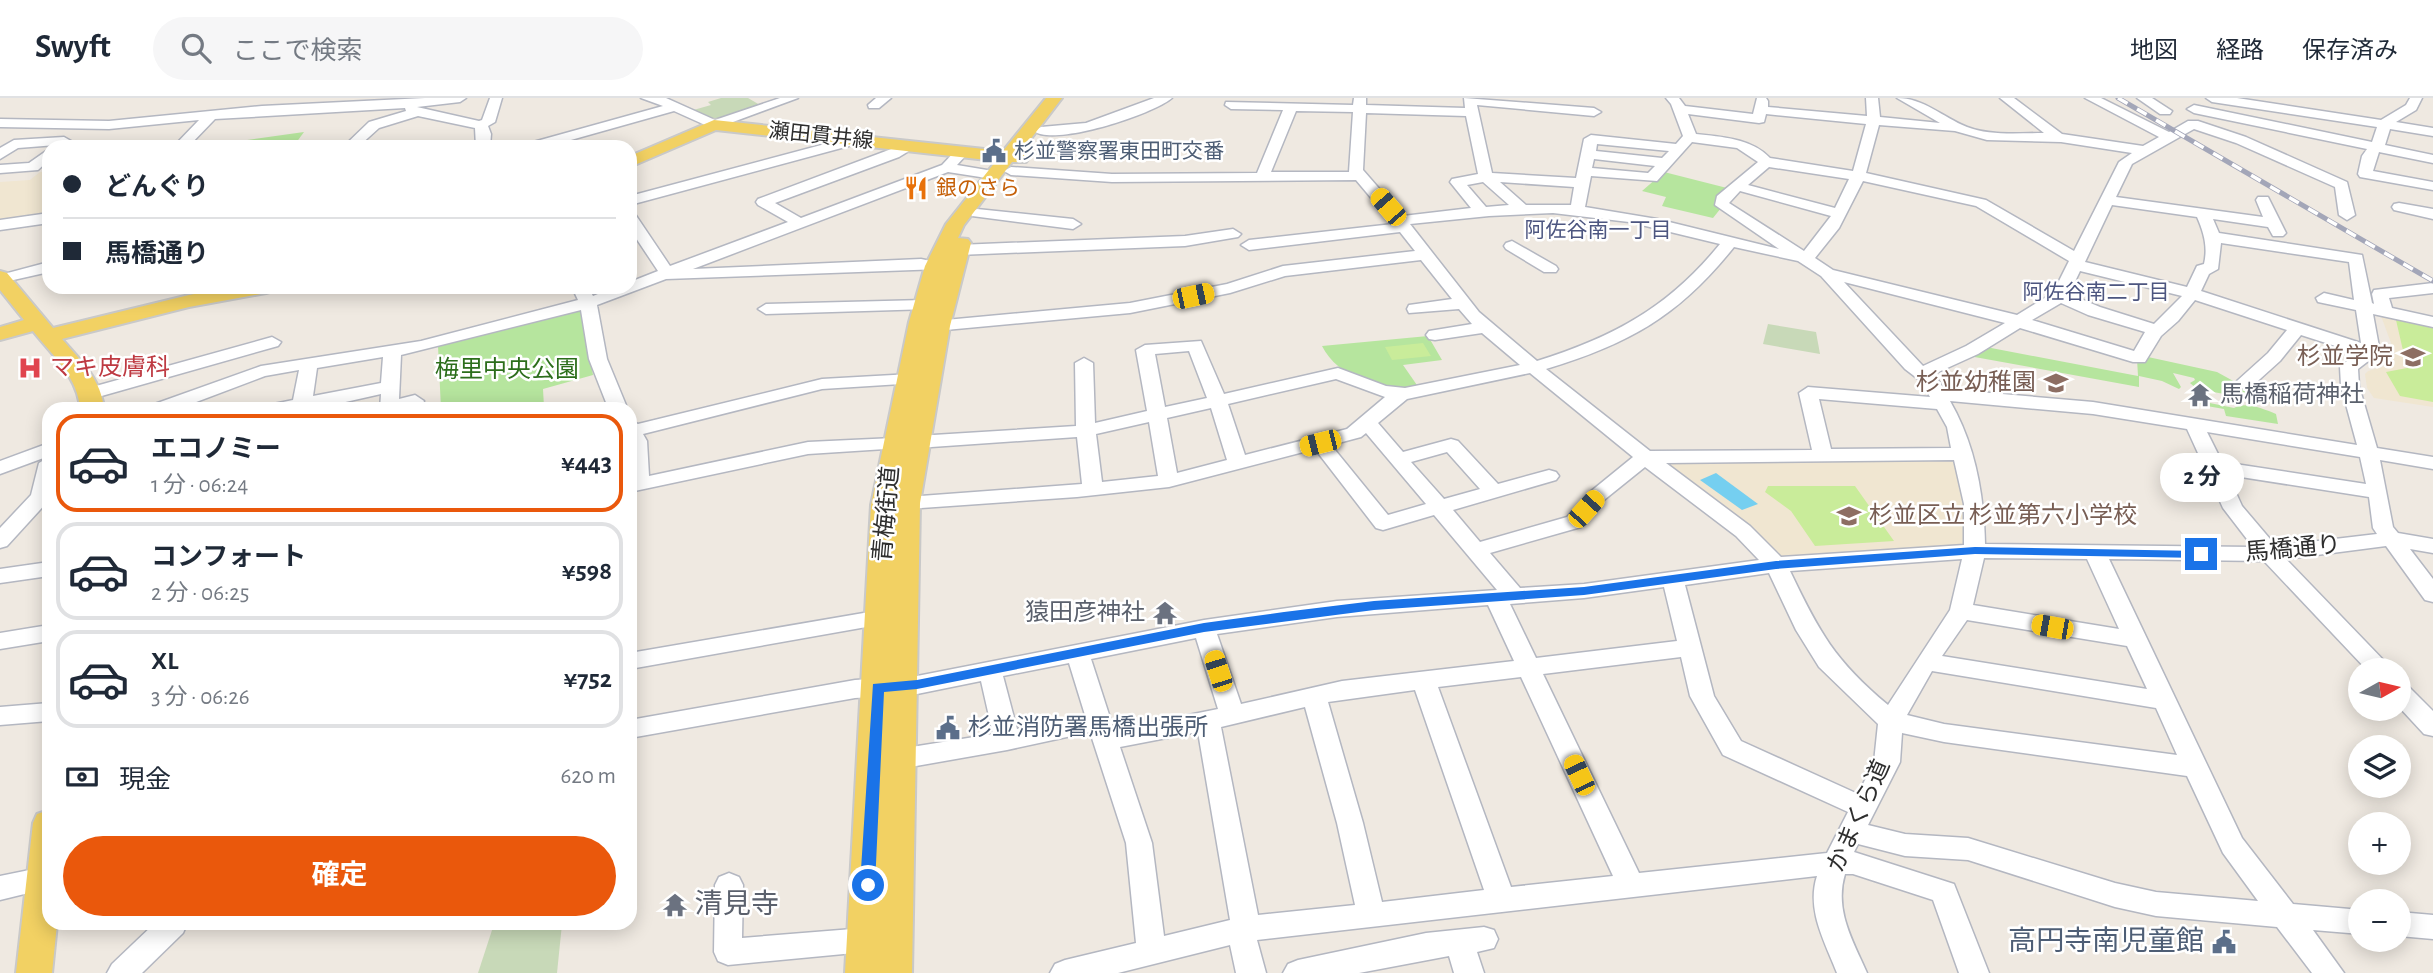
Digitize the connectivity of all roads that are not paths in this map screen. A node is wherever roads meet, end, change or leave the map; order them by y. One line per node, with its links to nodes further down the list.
1 (246, 98): 29 (street)
2 (460, 98): 16 (street)
3 (496, 98): 35 (street)
4 (647, 98): 24 (street)
5 (792, 98): 36 (street)
6 (1054, 98): 62 (main road, 青梅街道)
7 (1067, 98): 38 (main road, 青梅街道)
8 (1166, 98): 38 (street)
9 (1872, 98): 30 (street)
10 (1903, 98): 37 (street)
11 (2006, 98): 40 (street)
12 (2091, 98): 41 (street)
13 (2143, 98): 25 (street)
14 (2212, 98): 27 (street)
15 (2416, 98): 33 (street)
16 (399, 101): 26 (street); 29 (street)
17 (1677, 102): 21 (street); 48 (street)
18 (1360, 103): 19 (street); 23 (street); 65 (street)
19 (1470, 103): 28 (street); 67 (street)
20 (2191, 103): 32 (street); 51 (street)
21 (1762, 104): 30 (street)
22 (1231, 105): 23 (street)
23 (1291, 106): 69 (street)
24 (674, 107): 36 (street); 46 (street)
25 (2165, 111)
26 (417, 112): 35 (street); 44 (street)
27 (2301, 112): 33 (street); 51 (street)
28 (1594, 113)
29 (211, 116): 34 (street); 43 (street)
30 (1873, 121): 37 (street); 66 (street)
31 (0, 123): 34 (street)
32 (2193, 124): 41 (street); 51 (street)
33 (2384, 124): 39 (street); 52 (street)
34 (83, 125): 42 (street)
35 (479, 125): 45 (street)
36 (714, 125): 47 (main road, 瀬田貫井線); 58 (main road, 瀬田貫井線)
37 (1963, 130): 40 (street)
38 (1041, 131): 62 (main road, 青梅街道)
39 (2433, 132)
40 (2057, 137): 53 (street)
41 (2169, 137): 53 (street)
42 (65, 140)
43 (187, 140)
44 (358, 140)
45 (483, 140)
46 (556, 140)
47 (855, 140): 50 (main road, 瀬田貫井線); 72 (street)
48 (1684, 143): 55 (street); 60 (street); 61 (street)
49 (42, 144): 56 (street)
50 (909, 146): 54 (main road, 瀬田貫井線); 86 (street)
51 (2297, 147): 52 (street); 84 (street)
52 (2378, 148): 59 (street); 71 (street)
53 (2146, 151): 73 (street)
54 (962, 152): 62 (main road, 瀬田貫井線); 63 (street)
55 (1588, 154): 61 (street); 68 (street)
56 (0, 155)
57 (42, 159): 64 (street)
58 (637, 159)
59 (2433, 159)
60 (1766, 162): 66 (street); 70 (street)
61 (1665, 163): 68 (street)
62 (1008, 165): 63 (street); 69 (street); 79 (main road, 青梅街道); 103 (main road, 青梅街道)
63 (947, 168): 86 (street)
64 (0, 169)
65 (1361, 176): 69 (street); 89 (street)
66 (1858, 176): 82 (street); 102 (street)
67 (1486, 177): 68 (street); 77 (street); 80 (street)
68 (1584, 177): 78 (street)
69 (1262, 178)
70 (1736, 186): 75 (street); 82 (street)
71 (2433, 186)
72 (637, 199)
73 (2108, 200): 81 (street); 102 (street)
74 (2263, 200): 87 (street)
75 (1726, 208): 93 (street); 101 (street)
76 (2399, 208): 83 (street)
77 (1523, 210): 78 (street); 80 (street)
78 (1577, 210): 93 (street)
79 (977, 213): 88 (street); 99 (main road, 青梅街道)
80 (1483, 213): 89 (street)
81 (2203, 213): 87 (street); 94 (street)
82 (1838, 214): 101 (street)
83 (2433, 214)
84 (2347, 215)
85 (42, 219): 90 (street)
86 (800, 223): 107 (street)
87 (2273, 223): 98 (street)
88 (1073, 224)
89 (1401, 224): 96 (street); 100 (street)
90 (0, 225)
91 (637, 228): 107 (street)
92 (1233, 233): 99 (street)
93 (1707, 237): 95 (street)
94 (2213, 237): 98 (street); 113 (street)
95 (1730, 242): 101 (street); 134 (street)
96 (1249, 245)
97 (1512, 247): 105 (street)
98 (2286, 248): 117 (street)
99 (958, 250): 121 (main road, 青梅街道)
100 (1425, 255): 116 (street); 121 (street)
101 (1807, 259): 106 (street)
102 (2077, 262): 113 (street); 114 (street)
103 (935, 266): 107 (street); 121 (main road, 青梅街道)
104 (42, 269): 108 (street)
105 (1550, 269)
106 (1827, 273): 122 (street); 136 (street, かまくら道)
107 (668, 275): 109 (street)
108 (1, 278): 125 (main road)
109 (637, 282)
110 (2433, 288): 120 (street)
111 (230, 294): 125 (main road)
112 (584, 295): 130 (street); 147 (street)
113 (2193, 295): 126 (street); 127 (street)
114 (2060, 296): 122 (street); 126 (street)
115 (2324, 298): 117 (street)
116 (1463, 303): 119 (street); 124 (street)
117 (2363, 307): 120 (street); 131 (street)
118 (766, 309): 121 (street)
119 (1415, 309)
120 (2385, 312): 123 (street)
121 (927, 319): 137 (main road, 青梅街道); 153 (main road, 青梅街道)
122 (2019, 321): 126 (street); 136 (street)
123 (2433, 322)
124 (1486, 327): 129 (street); 134 (street)
125 (43, 329): 128 (main road); 141 (main road)
126 (2156, 330)
127 (2296, 330): 131 (street); 138 (street)
128 (0, 334)
129 (1435, 335)
130 (392, 351): 132 (street); 142 (street)
131 (2371, 352): 156 (street)
132 (309, 363): 135 (street); 146 (street)
133 (1084, 363): 152 (street)
134 (1534, 369): 139 (street); 159 (street)
135 (261, 371): 141 (street); 145 (street)
136 (1922, 373): 140 (street, かまくら道)
137 (911, 379): 151 (street); 153 (main road, 青梅街道)
138 (2244, 384)
139 (1404, 394): 144 (street); 149 (street)
140 (1940, 399): 150 (street); 157 (street, かまくら道); 158 (street)
141 (92, 401)
142 (389, 401): 143 (street)
143 (415, 401)
144 (1218, 401): 148 (street); 148 (street); 162 (street)
145 (178, 402)
146 (303, 402)
147 (616, 402)
148 (1156, 414): 152 (street); 166 (street)
149 (1368, 423): 154 (street); 160 (street)
150 (2195, 426): 156 (street); 163 (street)
151 (637, 428)
152 (1086, 431): 153 (street); 168 (street)
153 (906, 443): 167 (street); 171 (main road, 青梅街道); 188 (main road, 青梅街道)
154 (1320, 443): 162 (street); 172 (street)
155 (42, 452): 164 (street)
156 (2368, 452): 161 (street); 170 (street)
157 (1963, 454): 158 (street); 178 (street, かまくら道)
158 (1823, 455): 159 (street)
159 (1645, 457): 177 (street); 181 (street)
160 (1398, 459): 169 (street); 172 (street)
161 (2433, 463)
162 (1238, 465): 166 (street)
163 (2213, 467): 170 (street); 180 (street)
164 (0, 468)
165 (1549, 476): 169 (street)
166 (1169, 481): 168 (street)
167 (637, 485)
168 (1093, 489): 171 (street)
169 (1493, 491): 172 (street)
170 (2378, 492): 174 (street)
171 (907, 503): 201 (main road, 青梅街道)
172 (1440, 507): 177 (street)
173 (40, 508): 175 (street)
174 (2391, 539): 176 (street, 馬橋通り); 180 (street, 馬橋通り); 185 (street)
175 (0, 541)
176 (2433, 546)
177 (1476, 550): 186 (street)
178 (1975, 551): 179 (street, 馬橋通り); 181 (street, 馬橋通り); 187 (street, かまくら道)
179 (2095, 553): 180 (street, 馬橋通り); 191 (street)
180 (2270, 554): 195 (street)
181 (1776, 565): 184 (street, 馬橋通り); 208 (street)
182 (42, 570): 183 (street)
183 (0, 576)
184 (1673, 579): 186 (street, 馬橋通り); 193 (street)
185 (2433, 595)
186 (1505, 597): 189 (street, 馬橋通り); 198 (street)
187 (1961, 611): 191 (street); 197 (street, かまくら道)
188 (881, 618): 196 (street); 201 (main road, 青梅街道)
189 (1204, 628): 194 (street, 馬橋通り); 207 (street)
190 (42, 634): 192 (street)
191 (2137, 640): 203 (street)
192 (0, 641)
193 (1689, 648): 198 (street); 215 (street)
194 (1077, 652): 199 (street, 馬橋通り); 211 (street)
195 (2370, 658)
196 (637, 660)
197 (1926, 662): 203 (street); 208 (street, かまくら道)
198 (1530, 668): 200 (street); 219 (street)
199 (990, 670): 201 (street, 馬橋通り); 212 (street)
200 (1424, 680): 202 (street); 221 (street)
201 (889, 687): 210 (street, 馬橋通り); 213 (main road, 青梅街道); 231 (main road, 青梅街道)
202 (1314, 696): 207 (street); 223 (street)
203 (2165, 701): 214 (street)
204 (2412, 705): 209 (street)
205 (42, 713): 206 (street)
206 (0, 716)
207 (1220, 718): 211 (street); 229 (street)
208 (1891, 721): 214 (street); 215 (street, かまくら道)
209 (2433, 727)
210 (637, 728)
211 (1101, 731): 212 (street); 233 (street)
212 (1007, 741): 213 (street)
213 (899, 759): 237 (main road, 青梅街道)
214 (2196, 767): 225 (street)
215 (1858, 820): 216 (street, かまくら道); 225 (street)
216 (1835, 863): 219 (street); 242 (street, かまくら道); 243 (street)
217 (42, 879): 220 (street)
218 (729, 885): 231 (street)
219 (1630, 886): 221 (street)
220 (0, 888)
221 (1502, 901): 222 (street)
222 (1414, 909): 223 (street); 232 (street)
223 (1371, 914): 229 (street)
224 (42, 915): 234 (main road)
225 (2286, 916): 226 (street); 244 (street)
226 (2348, 921)
227 (2411, 925): 228 (street)
228 (2433, 927)
229 (1245, 929): 233 (street); 239 (street)
230 (167, 930): 235 (street)
231 (865, 940): 236 (main road, 青梅街道)
232 (1426, 946): 240 (street); 241 (street)
233 (1151, 952): 238 (street)
234 (34, 973)
235 (122, 973)
236 (863, 973)
237 (894, 973)
238 (1065, 973)
239 (1251, 973)
240 (1297, 973)
241 (1469, 973)
242 (1852, 973)
243 (1975, 973)
244 (2329, 973)

